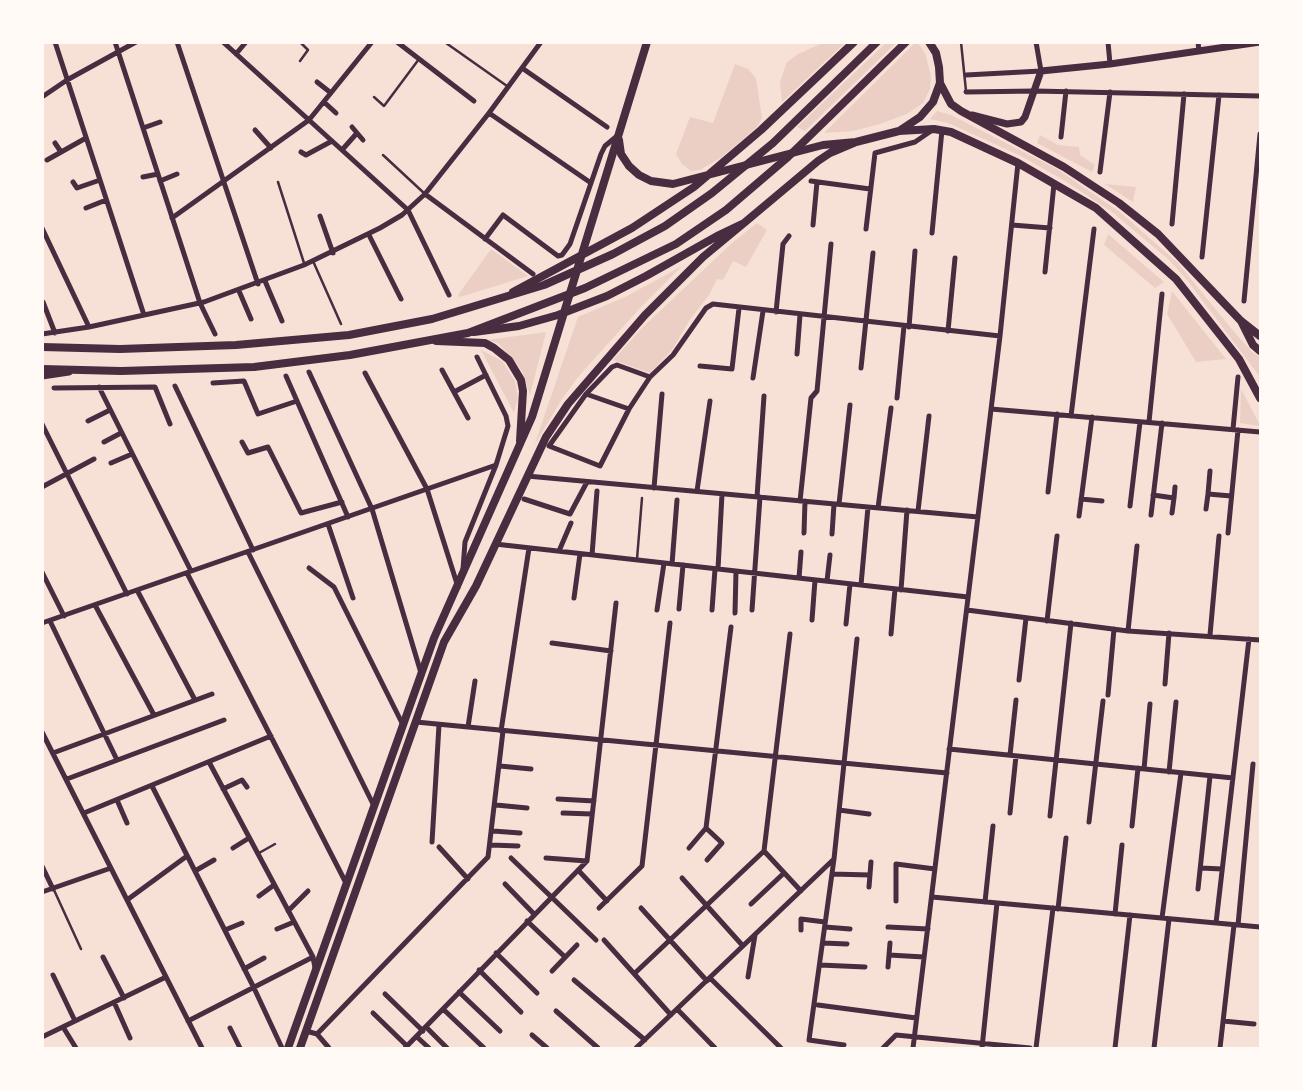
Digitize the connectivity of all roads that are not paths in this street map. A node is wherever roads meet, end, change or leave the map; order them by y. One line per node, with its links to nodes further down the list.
1 (56, 42): 33 (street)
2 (116, 42): 25 (street)
3 (136, 42): 25 (street)
4 (177, 42): 83 (street)
5 (223, 42): 26 (street)
6 (246, 42): 26 (street)
7 (300, 42): 28 (lane)
8 (372, 42): 41 (street)
9 (397, 42): 23 (street)
10 (409, 42): 23 (street)
11 (541, 42): 30 (street)
12 (647, 42): 63 (main road)
13 (854, 42): 123 (main road)
14 (877, 42): 123 (main road)
15 (906, 42): 142 (main road)
16 (929, 42): 35 (main road)
17 (961, 42): 32 (lane)
18 (1036, 42): 31 (street)
19 (1108, 42): 29 (street)
20 (1198, 42): 24 (street)
21 (1260, 42): 24 (main road)
22 (446, 43): 36 (lane)
23 (405, 48): 27 (street)
24 (1199, 51): 29 (main road)
25 (118, 52): 33 (street); 56 (street)
26 (236, 54): 52 (street)
27 (420, 59): 46 (lane); 47 (street)
28 (300, 61)
29 (1110, 64): 31 (main road)
30 (522, 68): 36 (street); 55 (street)
31 (1040, 71): 32 (street); 37 (main road)
32 (966, 75): 39 (lane)
33 (68, 80): 45 (street); 65 (street)
34 (317, 82): 41 (street)
35 (940, 83): 51 (main road); 60 (main road)
36 (509, 86): 50 (street)
37 (1035, 91): 38 (street); 39 (street); 51 (main road)
38 (1066, 91): 40 (street); 64 (street)
39 (966, 92)
40 (1110, 92): 42 (street); 77 (street)
41 (331, 93): 48 (street)
42 (1184, 94): 43 (street); 96 (street)
43 (1219, 95): 44 (street); 111 (street)
44 (1260, 96)
45 (42, 97)
46 (374, 97)
47 (474, 101)
48 (324, 102): 49 (street); 52 (street)
49 (336, 113)
50 (490, 113): 86 (street); 89 (street)
51 (965, 113): 135 (main road)
52 (309, 120): 67 (street); 70 (street)
53 (160, 122): 56 (street)
54 (352, 127): 61 (street)
55 (607, 127)
56 (143, 128): 78 (street)
57 (934, 129): 59 (main road); 60 (main road); 88 (street)
58 (255, 130): 70 (street)
59 (942, 130): 76 (main road); 103 (street)
60 (899, 131): 68 (main road)
61 (357, 133): 66 (street); 71 (street)
62 (1260, 134): 124 (street)
63 (619, 135): 68 (main road); 86 (street); 200 (main road)
64 (1061, 137)
65 (86, 138): 72 (street); 81 (street)
66 (363, 140)
67 (332, 141): 71 (street); 73 (street)
68 (856, 142): 95 (main road)
69 (55, 143): 72 (street)
70 (271, 148): 83 (street)
71 (342, 150): 92 (street)
72 (61, 152): 75 (street)
73 (301, 152)
74 (383, 155): 89 (lane)
75 (47, 160)
76 (1018, 163): 87 (main road); 98 (street)
77 (1100, 172)
78 (158, 174): 80 (street); 82 (street)
79 (176, 174): 82 (street)
80 (143, 177)
81 (100, 180): 84 (street); 90 (street)
82 (160, 181): 94 (street)
83 (224, 181): 94 (street); 118 (street)
84 (73, 182)
85 (278, 182): 114 (lane)
86 (591, 183): 106 (street)
87 (1054, 184): 100 (street); 152 (main road)
88 (870, 190): 97 (street); 101 (street)
89 (425, 194): 92 (street); 106 (street)
90 (106, 200): 91 (street); 130 (street)
91 (86, 208)
92 (408, 210): 104 (street); 121 (street)
93 (320, 216): 109 (street)
94 (172, 218): 126 (street)
95 (744, 223): 142 (main road); 207 (main road)
96 (1172, 224)
97 (812, 225)
98 (1012, 225): 100 (street); 145 (street)
99 (42, 228): 139 (street)
100 (1050, 228): 115 (street)
101 (866, 229)
102 (1094, 229): 186 (street)
103 (932, 233)
104 (369, 234): 109 (street); 122 (street)
105 (789, 236): 129 (street)
106 (485, 239): 116 (street)
107 (831, 244): 132 (street)
108 (915, 251): 138 (street)
109 (333, 253): 113 (street)
110 (873, 253): 136 (street)
111 (1202, 257)
112 (956, 258): 140 (street)
113 (312, 261): 114 (street); 137 (lane)
114 (304, 265): 117 (street)
115 (1045, 272)
116 (533, 274)
117 (265, 281): 118 (street); 134 (street)
118 (258, 284): 119 (street)
119 (239, 290): 126 (street); 133 (street)
120 (1162, 294): 191 (street)
121 (449, 295)
122 (402, 299)
123 (494, 301): 148 (main road)
124 (1244, 301)
125 (43, 302): 141 (street)
126 (200, 303): 130 (street); 144 (street)
127 (738, 308): 128 (street); 153 (street); 163 (street)
128 (763, 311): 129 (street); 165 (street)
129 (776, 312): 131 (street)
130 (144, 315): 139 (street)
131 (800, 315): 132 (street); 150 (street)
132 (823, 317): 136 (street); 226 (street)
133 (251, 320)
134 (282, 321)
135 (1241, 321): 146 (main road); 149 (main road)
136 (865, 323): 138 (street); 155 (street)
137 (341, 324)
138 (906, 326): 140 (street); 175 (street)
139 (89, 327): 141 (street)
140 (948, 330): 145 (street)
141 (55, 333): 143 (street)
142 (468, 333): 147 (main road)
143 (42, 334)
144 (215, 334)
145 (1000, 336): 182 (street)
146 (1260, 336)
147 (434, 341): 157 (main road); 200 (main road)
148 (42, 347)
149 (1260, 351)
150 (797, 354)
151 (478, 357): 160 (street)
152 (1239, 359): 166 (main road); 176 (main road)
153 (700, 366)
154 (42, 368): 157 (main road)
155 (860, 368)
156 (442, 370): 171 (street)
157 (72, 371): 161 (main road)
158 (309, 372): 233 (street)
159 (365, 373): 212 (street)
160 (486, 375): 171 (street); 204 (street)
161 (42, 376)
162 (286, 376): 178 (street)
163 (650, 377): 172 (street); 181 (street)
164 (1238, 377): 195 (street)
165 (754, 378)
166 (1260, 383)
167 (213, 384): 178 (street)
168 (174, 386): 252 (street)
169 (54, 388): 170 (street)
170 (99, 388): 183 (street); 194 (street)
171 (454, 392): 188 (street)
172 (586, 394): 181 (street); 181 (street)
173 (662, 394): 211 (street)
174 (764, 396): 220 (street)
175 (897, 398)
176 (1260, 398)
177 (710, 400): 214 (street)
178 (297, 401): 228 (street)
179 (850, 404): 229 (street)
180 (891, 408): 232 (street)
181 (629, 409)
182 (992, 409): 184 (street); 241 (street)
183 (110, 410): 189 (street); 197 (street)
184 (1057, 414): 186 (street); 215 (street)
185 (929, 416): 236 (street)
186 (1071, 416): 187 (street)
187 (1092, 417): 190 (street); 224 (street)
188 (468, 418)
189 (88, 420)
190 (1140, 422): 191 (street); 230 (street)
191 (1149, 422): 192 (street)
192 (1162, 423): 195 (street); 218 (street)
193 (42, 424): 206 (street)
194 (170, 424)
195 (1235, 430): 196 (street); 219 (street)
196 (1260, 432)
197 (122, 433): 198 (street); 201 (street)
198 (104, 442)
199 (242, 442): 228 (street)
200 (519, 451): 268 (main road)
201 (132, 454): 203 (street); 266 (street)
202 (94, 459): 206 (street)
203 (111, 462)
204 (496, 465): 212 (street); 268 (street)
205 (1210, 472): 217 (street)
206 (67, 474): 209 (street); 277 (street)
207 (527, 476): 208 (street); 249 (main road)
208 (587, 482): 211 (street); 223 (street)
209 (42, 487)
210 (1175, 487): 222 (street)
211 (654, 488): 214 (street)
212 (427, 489): 233 (street); 274 (street)
213 (597, 491): 256 (street)
214 (697, 492): 216 (street)
215 (1048, 492)
216 (722, 494): 220 (street); 263 (street)
217 (1208, 494): 219 (street); 234 (street)
218 (1153, 495): 222 (street); 238 (street)
219 (1231, 496): 245 (street)
220 (758, 497): 226 (street); 267 (street)
221 (642, 498): 258 (lane)
222 (1174, 498): 237 (street)
223 (524, 499)
224 (1081, 499): 227 (street); 239 (street)
225 (678, 500): 260 (street)
226 (802, 501): 229 (street); 244 (street)
227 (1102, 501)
228 (342, 502): 240 (street)
229 (837, 504): 231 (street); 246 (street)
230 (1130, 506)
231 (868, 507): 232 (street); 273 (street)
232 (878, 508): 235 (street)
233 (372, 509): 240 (street); 310 (street)
234 (1206, 509)
235 (907, 510): 236 (street); 275 (street)
236 (918, 511): 241 (street)
237 (1172, 514)
238 (1151, 515)
239 (1079, 516)
240 (348, 517): 243 (street)
241 (978, 517): 278 (street)
242 (571, 523): 253 (street)
243 (328, 524): 252 (street); 279 (street)
244 (804, 533)
245 (1228, 533)
246 (832, 534)
247 (1057, 536): 293 (street)
248 (1219, 536): 304 (street)
249 (495, 544): 251 (street); 324 (main road)
250 (1137, 546): 300 (street)
251 (529, 548): 253 (street); 327 (street)
252 (250, 551): 266 (street); 361 (street)
253 (560, 551): 255 (street)
254 (802, 552): 269 (street)
255 (580, 554): 256 (street); 280 (street)
256 (592, 555): 258 (street)
257 (830, 556): 271 (street)
258 (636, 560): 259 (street)
259 (664, 563): 260 (street); 284 (street)
260 (672, 564): 261 (street)
261 (683, 565): 263 (street); 283 (street)
262 (309, 568): 323 (street)
263 (716, 569): 264 (street); 285 (street)
264 (736, 571): 267 (street); 288 (street)
265 (42, 572): 289 (street)
266 (189, 572): 276 (street); 330 (street)
267 (754, 573): 269 (street); 286 (street)
268 (463, 574): 274 (main road)
269 (798, 578): 270 (street)
270 (815, 580): 271 (street); 292 (street)
271 (827, 581): 272 (street)
272 (850, 584): 273 (street); 297 (street)
273 (861, 585): 275 (street)
274 (458, 587): 310 (main road)
275 (898, 589): 278 (street); 303 (street)
276 (137, 590): 277 (street); 316 (street)
277 (127, 594): 282 (street)
278 (968, 597): 287 (street)
279 (353, 598)
280 (574, 598)
281 (616, 603): 309 (street)
282 (95, 605): 289 (street); 321 (street)
283 (679, 608)
284 (657, 610)
285 (712, 610)
286 (752, 610)
287 (967, 610): 290 (street); 333 (street)
288 (735, 613)
289 (64, 616): 291 (street)
290 (1026, 618): 293 (street); 311 (street)
291 (50, 620): 294 (street); 329 (street)
292 (812, 620)
293 (1047, 621): 296 (street)
294 (42, 623)
295 (670, 623): 332 (street)
296 (1071, 623): 299 (street); 340 (street)
297 (846, 624)
298 (731, 627): 334 (street)
299 (1114, 629): 300 (street); 315 (street)
300 (1128, 630): 301 (street)
301 (1169, 633): 304 (street); 313 (street)
302 (790, 634): 338 (street)
303 (891, 634)
304 (1210, 635): 305 (street)
305 (1249, 639): 307 (street); 352 (street)
306 (857, 640): 342 (street)
307 (1260, 640)
308 (552, 643): 309 (street)
309 (611, 650): 331 (street)
310 (422, 674): 323 (main road)
311 (1019, 680)
312 (475, 681): 326 (street)
313 (1164, 684)
314 (212, 694): 316 (street)
315 (1108, 695)
316 (195, 700): 321 (street)
317 (1016, 700): 336 (street)
318 (1103, 702): 343 (street)
319 (1176, 702): 348 (street)
320 (1150, 704): 347 (street)
321 (154, 715): 329 (street)
322 (224, 720): 339 (street)
323 (405, 721): 324 (main road); 361 (main road)
324 (416, 722): 325 (street); 501 (main road)
325 (439, 725): 326 (street); 379 (street)
326 (468, 727): 327 (street)
327 (502, 731): 331 (street); 345 (street)
328 (42, 732): 335 (street)
329 (106, 733): 335 (street); 339 (street)
330 (271, 736): 341 (street); 410 (street)
331 (601, 740): 332 (street); 359 (street)
332 (656, 745): 334 (street); 422 (street)
333 (949, 749): 336 (street); 349 (street)
334 (715, 751): 338 (street); 374 (street)
335 (53, 753): 353 (street)
336 (1010, 755): 337 (street)
337 (1016, 756): 340 (street); 366 (street)
338 (774, 757): 342 (street); 387 (street)
339 (117, 760): 353 (street)
340 (1054, 760): 343 (street); 369 (street)
341 (209, 762): 354 (street); 356 (street)
342 (844, 763): 349 (street); 363 (street)
343 (1096, 764): 347 (street); 370 (street)
344 (1253, 764): 442 (street)
345 (500, 766): 346 (street); 360 (street)
346 (531, 769)
347 (1141, 769): 348 (street); 373 (street)
348 (1169, 772): 350 (street)
349 (947, 773): 401 (street)
350 (1181, 773): 351 (street); 435 (street)
351 (1210, 776): 352 (street); 399 (street)
352 (1233, 778): 400 (street)
353 (67, 779): 364 (street)
354 (152, 786): 358 (street); 389 (street)
355 (247, 787): 356 (street)
356 (223, 789): 377 (street)
357 (558, 799): 359 (street)
358 (118, 800): 364 (street); 371 (street)
359 (594, 801): 367 (street)
360 (496, 805): 362 (street); 375 (street)
361 (374, 807): 410 (main road)
362 (527, 808)
363 (839, 810): 368 (street); 392 (street)
364 (84, 813): 398 (street)
365 (563, 813): 367 (street)
366 (1010, 813)
367 (592, 814): 395 (street)
368 (869, 814)
369 (1050, 816)
370 (1090, 822)
371 (127, 823)
372 (993, 826): 424 (street)
373 (1132, 826)
374 (706, 828): 386 (street); 394 (street)
375 (493, 831): 376 (street); 381 (street)
376 (520, 833)
377 (249, 838): 385 (street); 388 (street)
378 (1066, 838): 430 (street)
379 (432, 842)
380 (275, 844): 388 (lane)
381 (491, 845): 383 (street); 408 (street)
382 (1122, 845): 433 (street)
383 (518, 846)
384 (439, 847): 408 (street)
385 (234, 848)
386 (690, 848)
387 (764, 851): 404 (street); 426 (street)
388 (258, 854): 411 (street)
389 (187, 856): 403 (street); 421 (street)
390 (511, 858): 420 (street)
391 (546, 858): 395 (street)
392 (834, 859): 405 (street); 416 (street)
393 (214, 860): 403 (street)
394 (707, 860)
395 (587, 861): 402 (street)
396 (871, 862): 406 (street)
397 (42, 866): 413 (street)
398 (111, 868): 413 (street); 421 (street)
399 (1200, 868): 400 (street); 414 (street)
400 (1222, 868): 440 (street)
401 (935, 869): 419 (street); 423 (street)
402 (578, 870): 420 (street); 422 (street)
403 (195, 871): 448 (street)
404 (784, 873): 416 (street); 427 (street)
405 (832, 874): 406 (street); 441 (street)
406 (870, 875): 412 (street)
407 (682, 878): 426 (street)
408 (468, 879): 503 (street)
409 (505, 884): 432 (street)
410 (347, 885): 472 (main road)
411 (274, 886): 418 (street); 431 (street)
412 (869, 887)
413 (54, 889): 417 (street); 459 (lane)
414 (1198, 889)
415 (308, 891): 431 (street)
416 (800, 891): 450 (street)
417 (42, 892)
418 (259, 896)
419 (932, 897): 424 (street); 447 (street)
420 (550, 898): 432 (street); 451 (street)
421 (127, 900): 476 (street)
422 (607, 901): 428 (street)
423 (896, 901)
424 (985, 902): 425 (street)
425 (998, 903): 430 (street); 511 (street)
426 (706, 904): 453 (street); 458 (street)
427 (751, 904)
428 (599, 908)
429 (641, 908): 453 (street)
430 (1056, 908): 433 (street); 530 (street)
431 (288, 911): 438 (street)
432 (534, 914): 437 (street)
433 (1115, 914): 434 (street)
434 (1130, 915): 435 (street); 531 (street)
435 (1162, 918): 436 (street)
436 (1169, 919): 440 (street); 532 (street)
437 (527, 921): 460 (street); 464 (street)
438 (294, 922): 445 (street); 462 (street)
439 (242, 923): 448 (street)
440 (1216, 923): 442 (street)
441 (825, 924): 446 (street); 449 (street); 454 (street)
442 (1236, 925): 444 (street); 496 (street)
443 (888, 927): 447 (street)
444 (1260, 928)
445 (277, 929)
446 (850, 929)
447 (928, 929): 465 (street)
448 (225, 930): 470 (street)
449 (801, 930)
450 (756, 934): 458 (street); 477 (street)
451 (596, 940)
452 (604, 940): 474 (street)
453 (668, 940): 474 (street); 478 (street)
454 (822, 943): 456 (street); 467 (street)
455 (890, 943): 461 (street)
456 (847, 944)
457 (577, 945): 464 (street)
458 (743, 946): 478 (street)
459 (81, 949)
460 (496, 953): 471 (street); 482 (street)
461 (889, 955): 465 (street); 469 (street)
462 (312, 956): 472 (street); 480 (street)
463 (103, 957): 484 (street)
464 (565, 957): 473 (street)
465 (924, 957): 493 (street)
466 (264, 958): 470 (street)
467 (820, 965): 468 (street); 510 (street)
468 (865, 967)
469 (888, 967)
470 (244, 968): 480 (street)
471 (479, 970): 481 (street); 490 (street)
472 (316, 971): 517 (main road)
473 (552, 971)
474 (635, 973): 492 (street)
475 (53, 975): 495 (street)
476 (166, 977): 484 (street); 494 (street)
477 (748, 978)
478 (708, 979): 488 (street); 526 (street)
479 (574, 980): 509 (street)
480 (254, 988): 494 (street); 516 (street)
481 (459, 992): 487 (street); 502 (street)
482 (537, 993)
483 (385, 994): 500 (street)
484 (124, 998): 485 (street)
485 (114, 1002): 495 (street); 508 (street)
486 (818, 1005): 493 (street)
487 (443, 1009): 500 (street); 522 (street)
488 (677, 1009): 492 (street); 525 (street)
489 (556, 1011): 524 (street)
490 (521, 1012)
491 (373, 1013): 512 (street)
492 (671, 1014): 509 (street)
493 (916, 1018): 505 (street)
494 (188, 1020): 514 (street)
495 (75, 1021): 498 (street)
496 (1223, 1021): 497 (street); 533 (street)
497 (1254, 1024)
498 (63, 1027): 506 (street); 513 (street)
499 (230, 1028): 515 (street)
500 (424, 1029): 507 (street); 521 (street)
501 (306, 1031): 503 (street); 518 (main road)
502 (500, 1031)
503 (317, 1034): 519 (street)
504 (532, 1036): 523 (street)
505 (914, 1036): 511 (street); 527 (street); 528 (street)
506 (42, 1037)
507 (417, 1037): 512 (street); 520 (street)
508 (130, 1038)
509 (641, 1045)
510 (844, 1045)
511 (982, 1046): 529 (street)
512 (406, 1047)
513 (76, 1048)
514 (202, 1048)
515 (240, 1048)
516 (282, 1048)
517 (288, 1048)
518 (300, 1048)
519 (329, 1048)
520 (429, 1048)
521 (447, 1048)
522 (484, 1048)
523 (547, 1048)
524 (598, 1048)
525 (715, 1048)
526 (781, 1048)
527 (882, 1048)
528 (913, 1048)
529 (1030, 1048)
530 (1036, 1048)
531 (1115, 1048)
532 (1154, 1048)
533 (1220, 1048)

